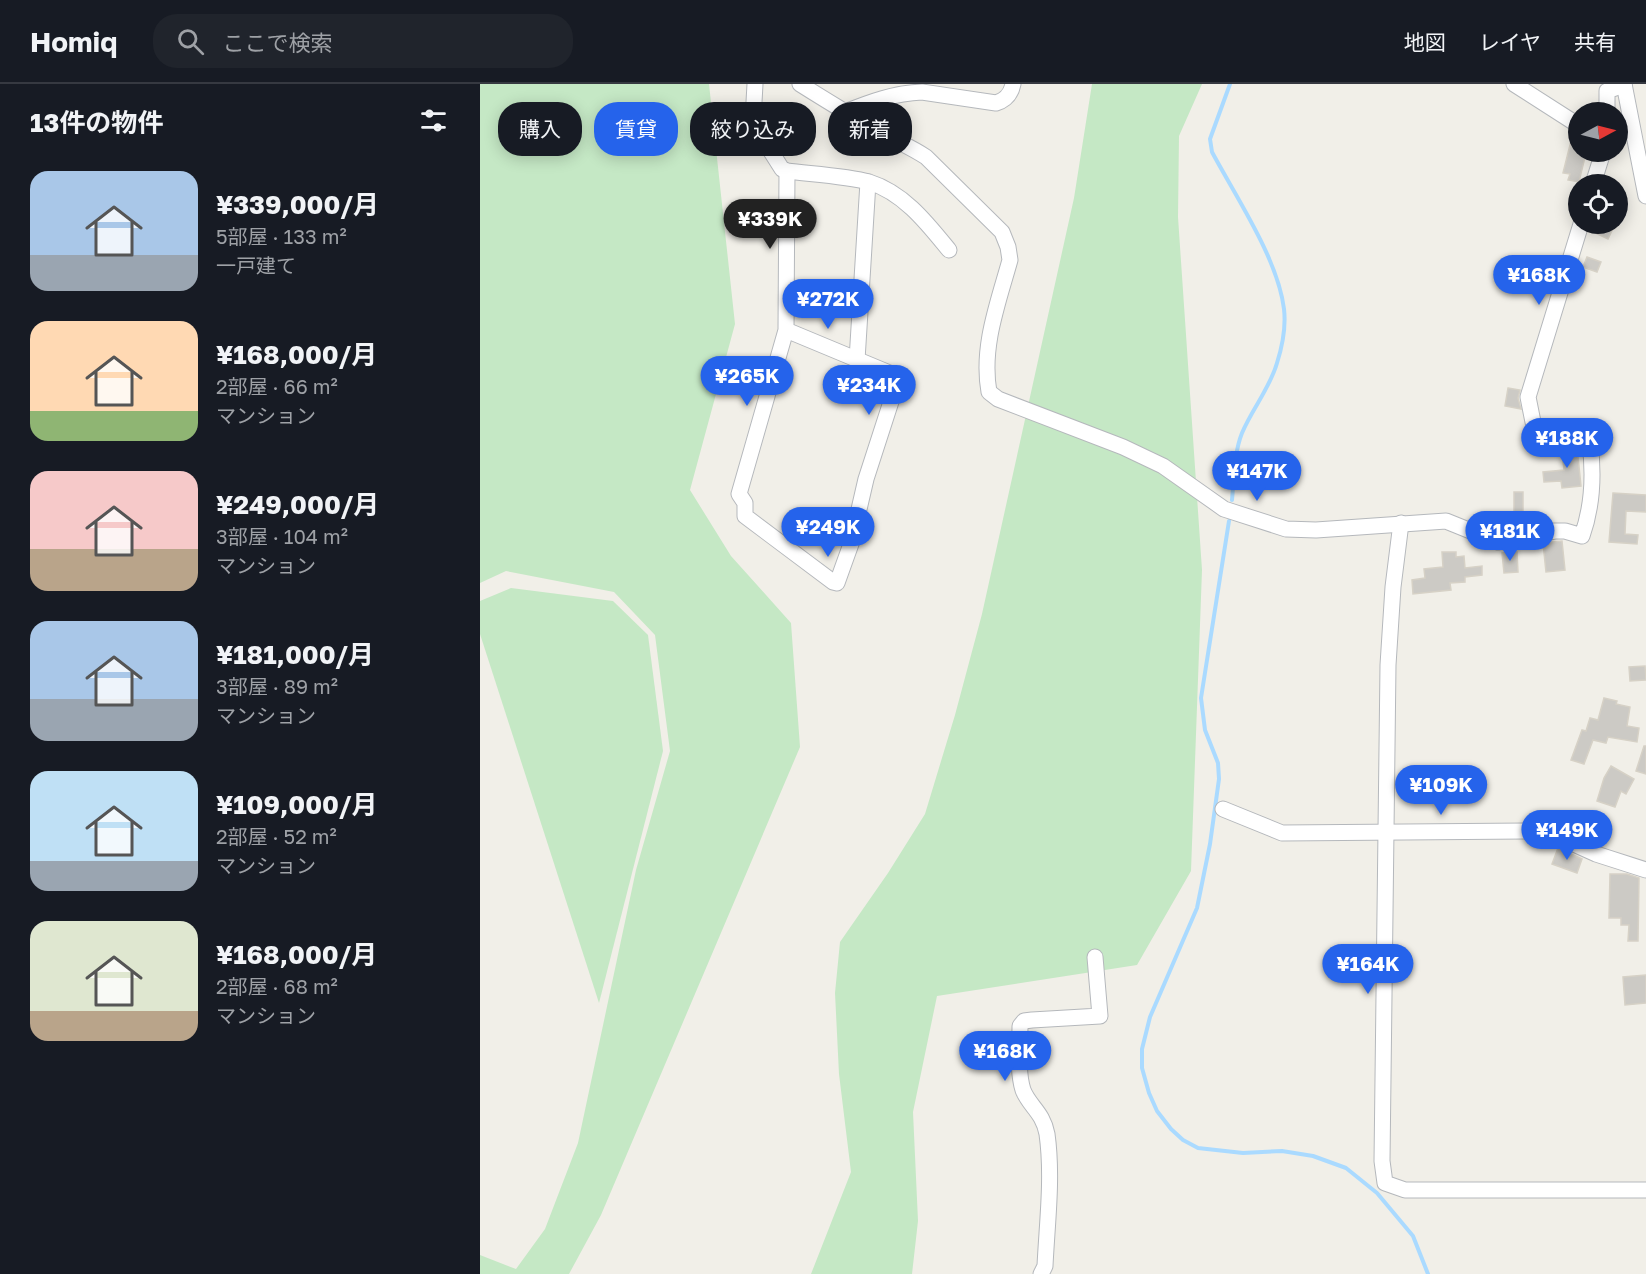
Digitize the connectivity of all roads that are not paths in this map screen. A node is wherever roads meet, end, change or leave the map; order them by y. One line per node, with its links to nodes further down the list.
1 (755, 84): 12 (street)
2 (800, 84): 7 (street)
3 (1013, 84): 6 (street)
4 (1514, 84): 10 (street)
5 (1624, 84): 9 (street); 14 (street)
6 (910, 88): 8 (street)
7 (829, 102)
8 (870, 102)
9 (1606, 102)
10 (1568, 119)
11 (912, 148): 19 (street)
12 (787, 171): 13 (street); 17 (street)
13 (868, 182): 16 (street); 18 (street)
14 (1646, 196)
15 (1578, 234): 19 (street)
16 (949, 250)
17 (786, 330): 18 (street); 18 (street)
18 (857, 360)
19 (1401, 522): 21 (street)
20 (1223, 808): 21 (street)
21 (1386, 834): 22 (street); 24 (street)
22 (1646, 870)
23 (1095, 957): 25 (street)
24 (1646, 1190)
25 (1041, 1274)

